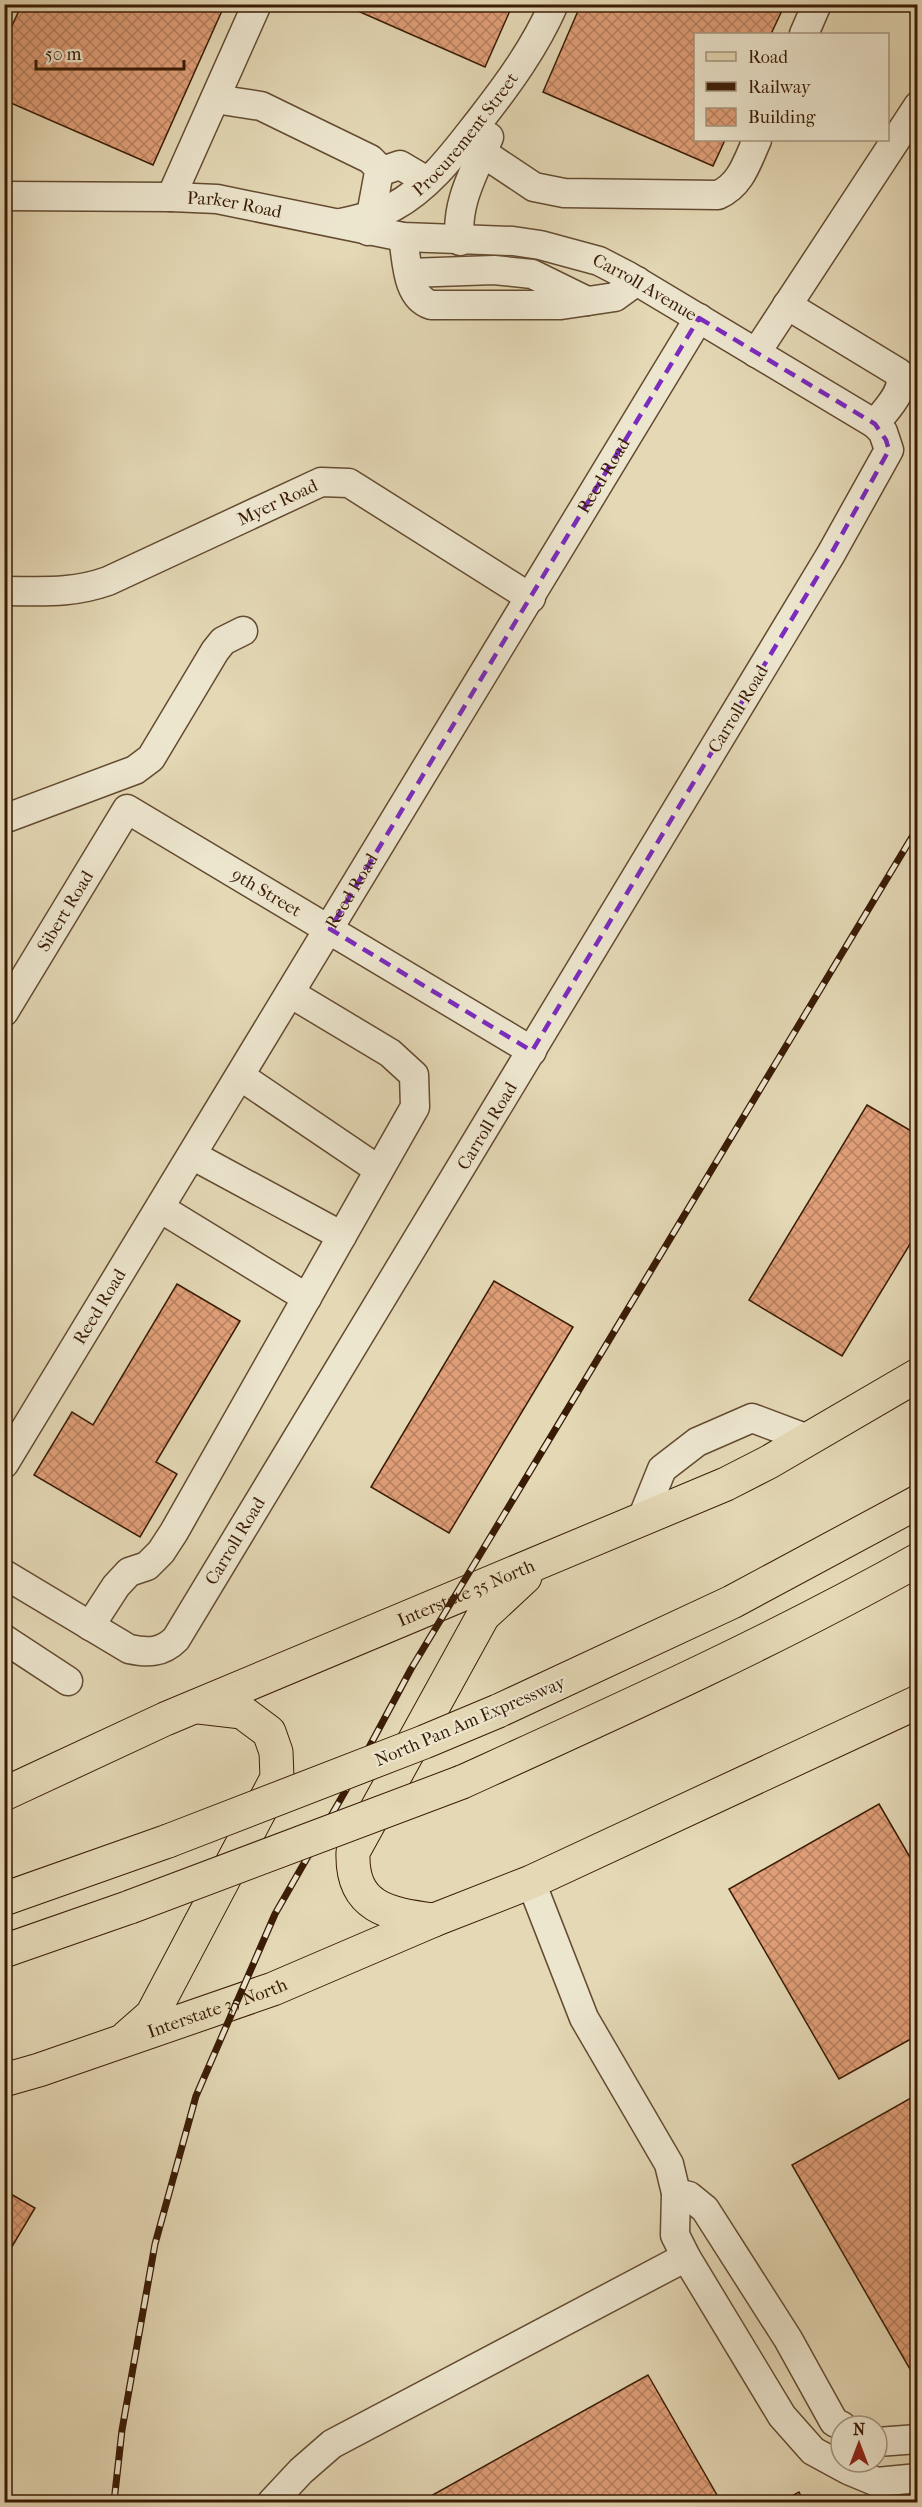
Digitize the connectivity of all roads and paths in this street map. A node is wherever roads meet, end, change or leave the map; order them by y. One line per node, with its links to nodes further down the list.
1 (258, 4): 6 (street)
2 (554, 4): 5 (street, Procurement Street)
3 (817, 4): 4 (street)
4 (804, 33)
5 (513, 77): 9 (street); 11 (street, Procurement Street)
6 (215, 99): 10 (street); 13 (street)
7 (918, 105): 18 (street)
8 (757, 141): 9 (street)
9 (483, 153): 16 (street)
10 (378, 172): 11 (street); 14 (street)
11 (427, 181): 14 (street, Procurement Street)
12 (4, 196): 13 (street, Parker Road)
13 (171, 197): 14 (street, Parker Road)
14 (360, 224): 15 (street, Parker Road)
15 (403, 237): 16 (street, Parker Road); 17 (street)
16 (460, 241): 17 (street, Carroll Avenue)
17 (637, 281): 19 (street, Carroll Avenue)
18 (787, 305): 20 (street); 21 (street)
19 (699, 318): 20 (street, Carroll Avenue); 23 (street, Reed Road)
20 (756, 352): 21 (street, Carroll Avenue)
21 (881, 432): 30 (street, Carroll Road)
22 (4, 591): 23 (street, Myer Road)
23 (531, 598): 27 (street, Reed Road)
24 (243, 631): 26 (street)
25 (127, 809): 27 (street, 9th Street); 29 (street, Sibert Road)
26 (4, 819)
27 (330, 928): 28 (street, Reed Road); 30 (street, 9th Street)
28 (291, 993): 31 (street, Reed Road); 33 (street)
29 (4, 1012)
30 (532, 1052): 45 (street, Carroll Road)
31 (240, 1076): 32 (street, Reed Road); 33 (street)
32 (192, 1155): 34 (street, Reed Road); 35 (street)
33 (379, 1170): 35 (street)
34 (160, 1208): 36 (street); 39 (street, Reed Road)
35 (342, 1236): 36 (street)
36 (307, 1298): 45 (street)
37 (918, 1375): 38 (main road, Interstate 35 North)
38 (808, 1439): 41 (main road, Interstate 35 North); 41 (street)
39 (4, 1464)
40 (918, 1502): 51 (main road, North Pan Am Expressway, bridge)
41 (641, 1521): 43 (main road, Interstate 35 North)
42 (918, 1560): 56 (main road, bridge)
43 (542, 1563): 49 (main road, Interstate 35 North); 55 (main road)
44 (4, 1574): 45 (street, Carroll Road)
45 (90, 1626)
46 (4, 1639): 47 (street)
47 (68, 1681)
48 (918, 1702): 52 (main road, Interstate 35 North)
49 (196, 1707): 50 (main road, Interstate 35 North); 57 (main road)
50 (4, 1794)
51 (107, 1863): 53 (main road); 54 (main road, North Pan Am Expressway)
52 (531, 1881): 55 (main road, Interstate 35 North); 59 (street)
53 (4, 1887)
54 (4, 1899)
55 (434, 1920): 57 (main road, Interstate 35 North)
56 (4, 1951)
57 (121, 2042): 58 (main road, Interstate 35 North)
58 (4, 2080)
59 (676, 2193): 60 (street); 61 (street)
60 (686, 2257): 65 (street); 66 (street)
61 (830, 2414)
62 (918, 2439): 63 (street)
63 (889, 2441)
64 (918, 2478): 65 (street)
65 (877, 2492)
66 (272, 2502)

